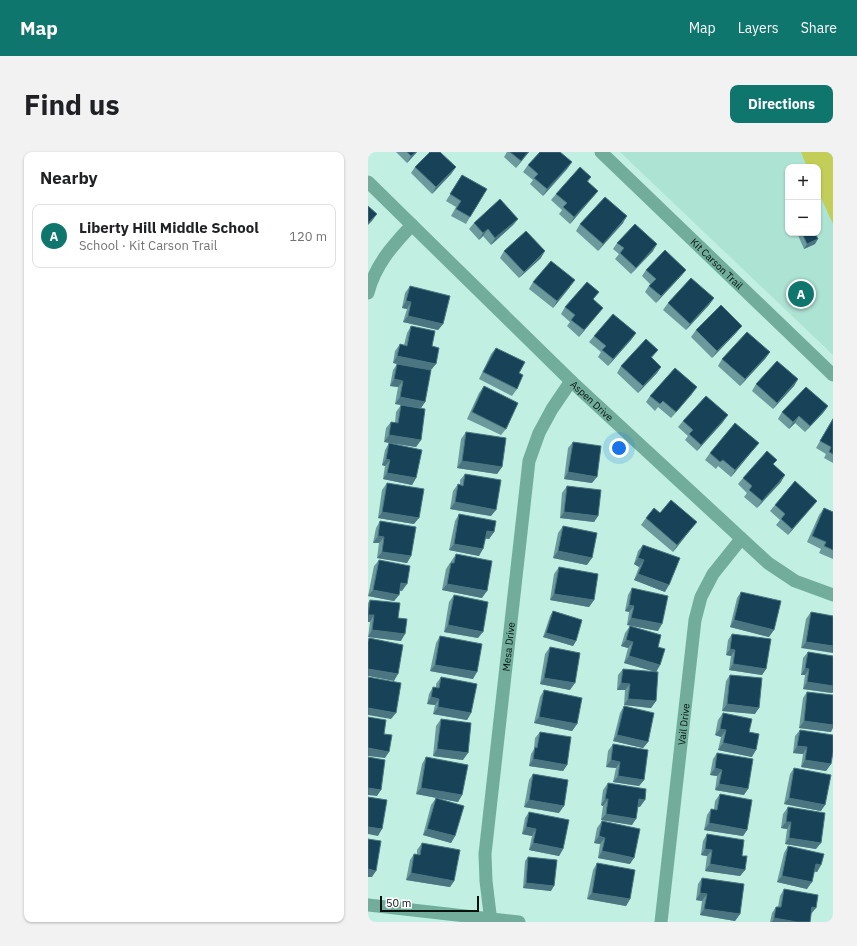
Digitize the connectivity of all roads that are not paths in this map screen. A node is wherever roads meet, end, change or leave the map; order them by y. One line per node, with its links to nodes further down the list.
1 (601, 152): 5 (street, Kit Carson Trail)
2 (368, 182): 3 (street, Aspen Drive)
3 (412, 225): 4 (street); 6 (street, Aspen Drive)
4 (368, 293)
5 (833, 375)
6 (572, 381): 7 (street, Aspen Drive); 10 (street, Mesa Drive)
7 (741, 539): 8 (street, Aspen Drive); 12 (street, Vail Drive)
8 (833, 595)
9 (368, 904): 10 (street)
10 (491, 920): 11 (street)
11 (519, 922)
12 (661, 922)

